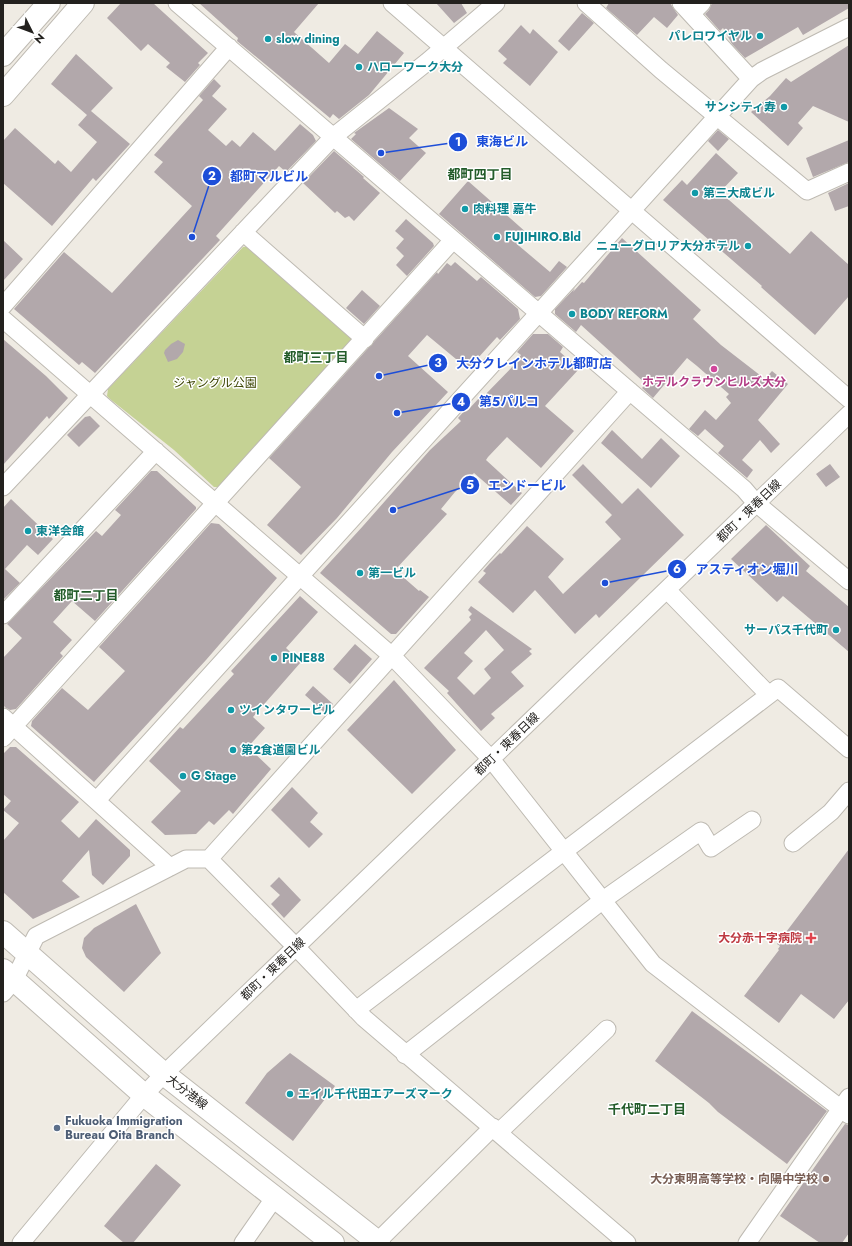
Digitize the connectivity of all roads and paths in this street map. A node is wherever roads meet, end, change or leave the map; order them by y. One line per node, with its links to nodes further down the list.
1 (49, 3): 11 (main road)
2 (83, 3): 13 (main road)
3 (177, 3): 9 (street)
4 (392, 3): 10 (street)
5 (496, 3): 10 (street)
6 (586, 3): 14 (street)
7 (691, 7): 12 (street)
8 (849, 27): 12 (street)
9 (229, 47): 15 (street); 20 (street)
10 (442, 47): 15 (street); 17 (street)
11 (3, 55)
12 (751, 79): 14 (street)
13 (3, 95)
14 (717, 116): 16 (street); 17 (street)
15 (333, 137): 18 (street); 19 (street)
16 (849, 172)
17 (632, 212): 21 (street); 26 (street)
18 (243, 232): 23 (street); 25 (street)
19 (453, 240): 21 (street); 23 (street)
20 (3, 306)
21 (539, 314): 24 (street); 32 (street)
22 (3, 319): 25 (street)
23 (365, 339): 30 (street)
24 (630, 391): 31 (street); 36 (street)
25 (90, 395): 28 (street); 29 (street)
26 (849, 399)
27 (849, 414): 31 (street, 都町・東春日線)
28 (156, 451): 30 (street); 35 (street)
29 (3, 487)
30 (215, 503): 32 (street); 38 (street)
31 (756, 503): 33 (street); 34 (street, 都町・東春日線)
32 (300, 576): 36 (street); 42 (street)
33 (849, 582)
34 (667, 590): 37 (street); 40 (street, 都町・東春日線)
35 (3, 615)
36 (392, 656): 40 (street); 46 (street)
37 (769, 695): 39 (street); 45 (street)
38 (6, 727): 42 (street)
39 (849, 750)
40 (491, 759): 45 (street); 50 (street, 都町・東春日線)
41 (849, 792): 44 (street)
42 (97, 800): 47 (street)
43 (752, 820): 48 (street)
44 (792, 843)
45 (565, 851): 48 (street); 53 (street)
46 (209, 859): 47 (street); 50 (street)
47 (170, 867): 51 (street)
48 (603, 900): 55 (street); 58 (street)
49 (3, 932): 51 (main road, 大分港線)
50 (296, 946): 53 (street); 56 (street, 都町・東春日線)
51 (27, 953): 52 (street); 56 (main road, 大分港線)
52 (7, 981): 57 (main road)
53 (356, 1010): 55 (street)
54 (607, 1030): 59 (street)
55 (405, 1055): 59 (street)
56 (164, 1074): 57 (street, 都町・東春日線); 61 (main road, 大分港線)
57 (144, 1095): 60 (main road); 62 (street, 都町・東春日線)
58 (846, 1107): 66 (street)
59 (496, 1129): 61 (street); 65 (street)
60 (275, 1197): 63 (street); 64 (main road)
61 (377, 1242)
62 (21, 1243)
63 (242, 1243)
64 (333, 1243)
65 (627, 1243)
66 (747, 1243)

